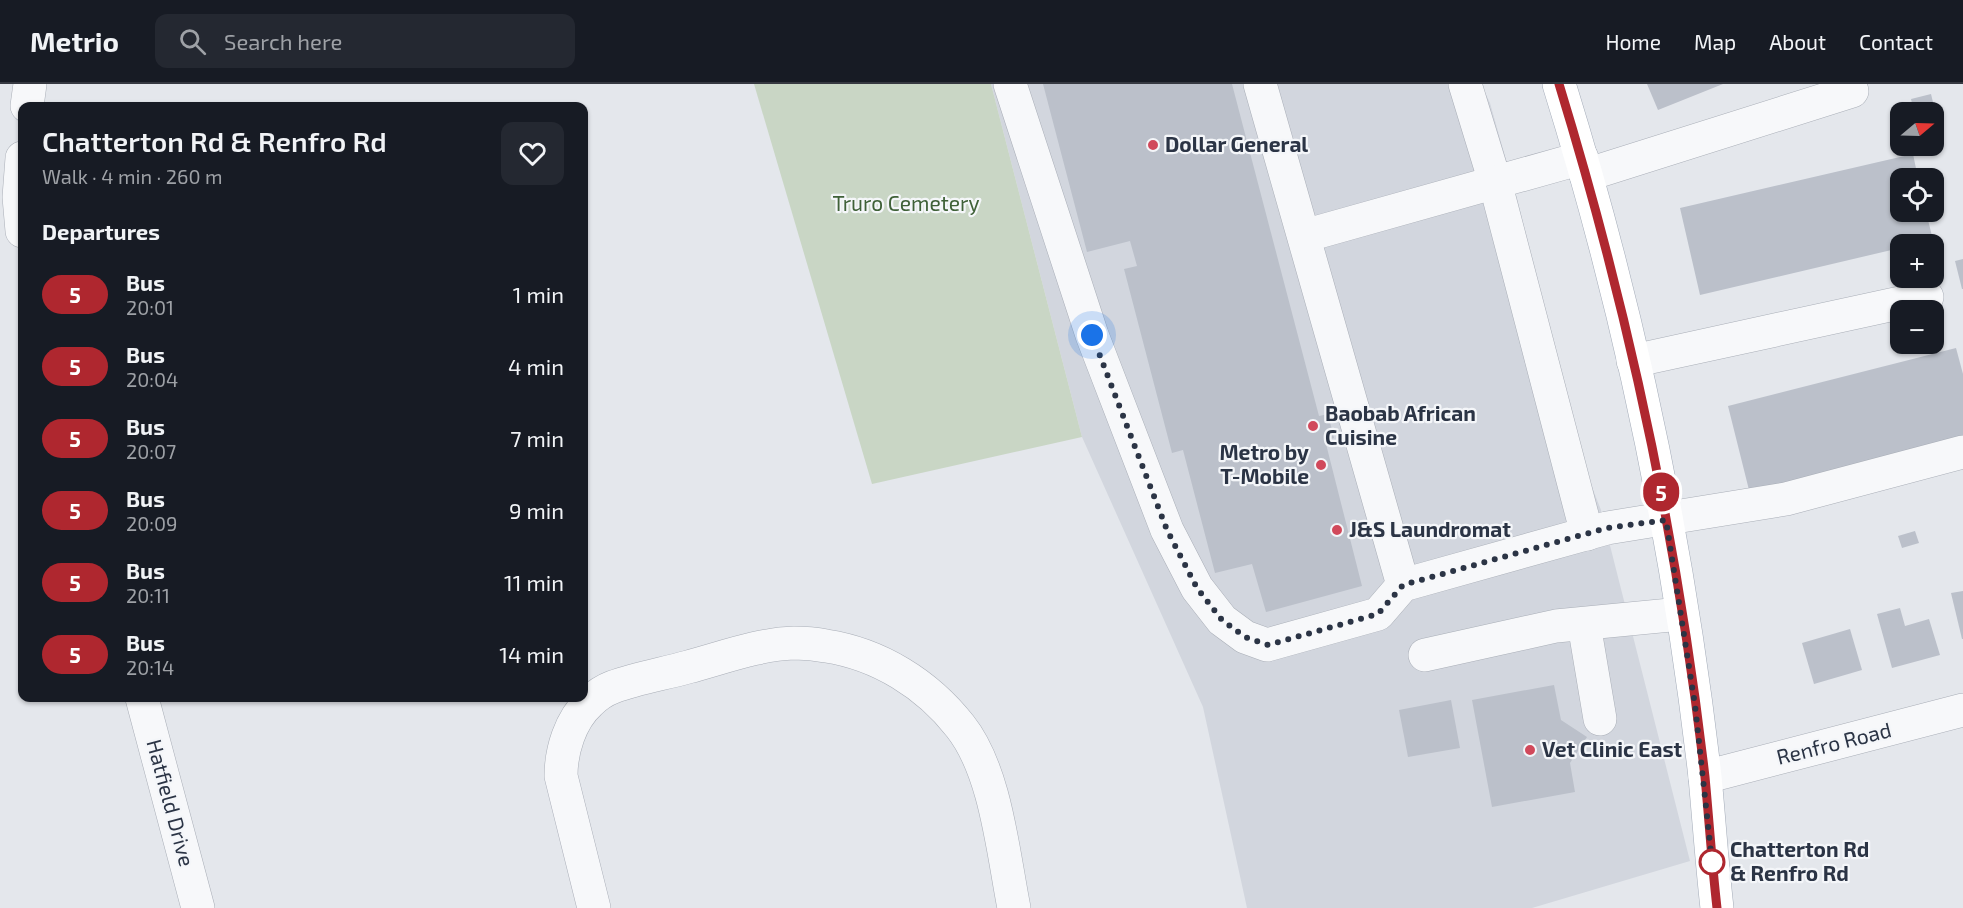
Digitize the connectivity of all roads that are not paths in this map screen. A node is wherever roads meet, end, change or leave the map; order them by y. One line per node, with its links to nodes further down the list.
1 (30, 84): 7 (street)
2 (1010, 84): 16 (street)
3 (1260, 84): 10 (street)
4 (1465, 84): 9 (street)
5 (1559, 84): 8 (main road)
6 (1852, 91): 8 (street)
7 (28, 102)
8 (1584, 166): 9 (street); 12 (main road)
9 (1495, 182): 10 (street); 15 (street)
10 (1304, 236): 16 (street)
11 (1926, 297): 12 (street)
12 (1633, 361): 14 (main road)
13 (1963, 452): 14 (street)
14 (1666, 520): 15 (street); 17 (main road)
15 (1587, 534): 16 (street)
16 (1403, 585)
17 (1681, 615): 18 (street); 23 (main road)
18 (1584, 624): 19 (street); 22 (street)
19 (1425, 655)
20 (143, 702): 24 (street, Hatfield Drive)
21 (1963, 710): 23 (street, Renfro Road)
22 (1600, 719)
23 (1705, 777): 27 (main road)
24 (198, 908)
25 (594, 908): 26 (street)
26 (1014, 908)
27 (1717, 908)

